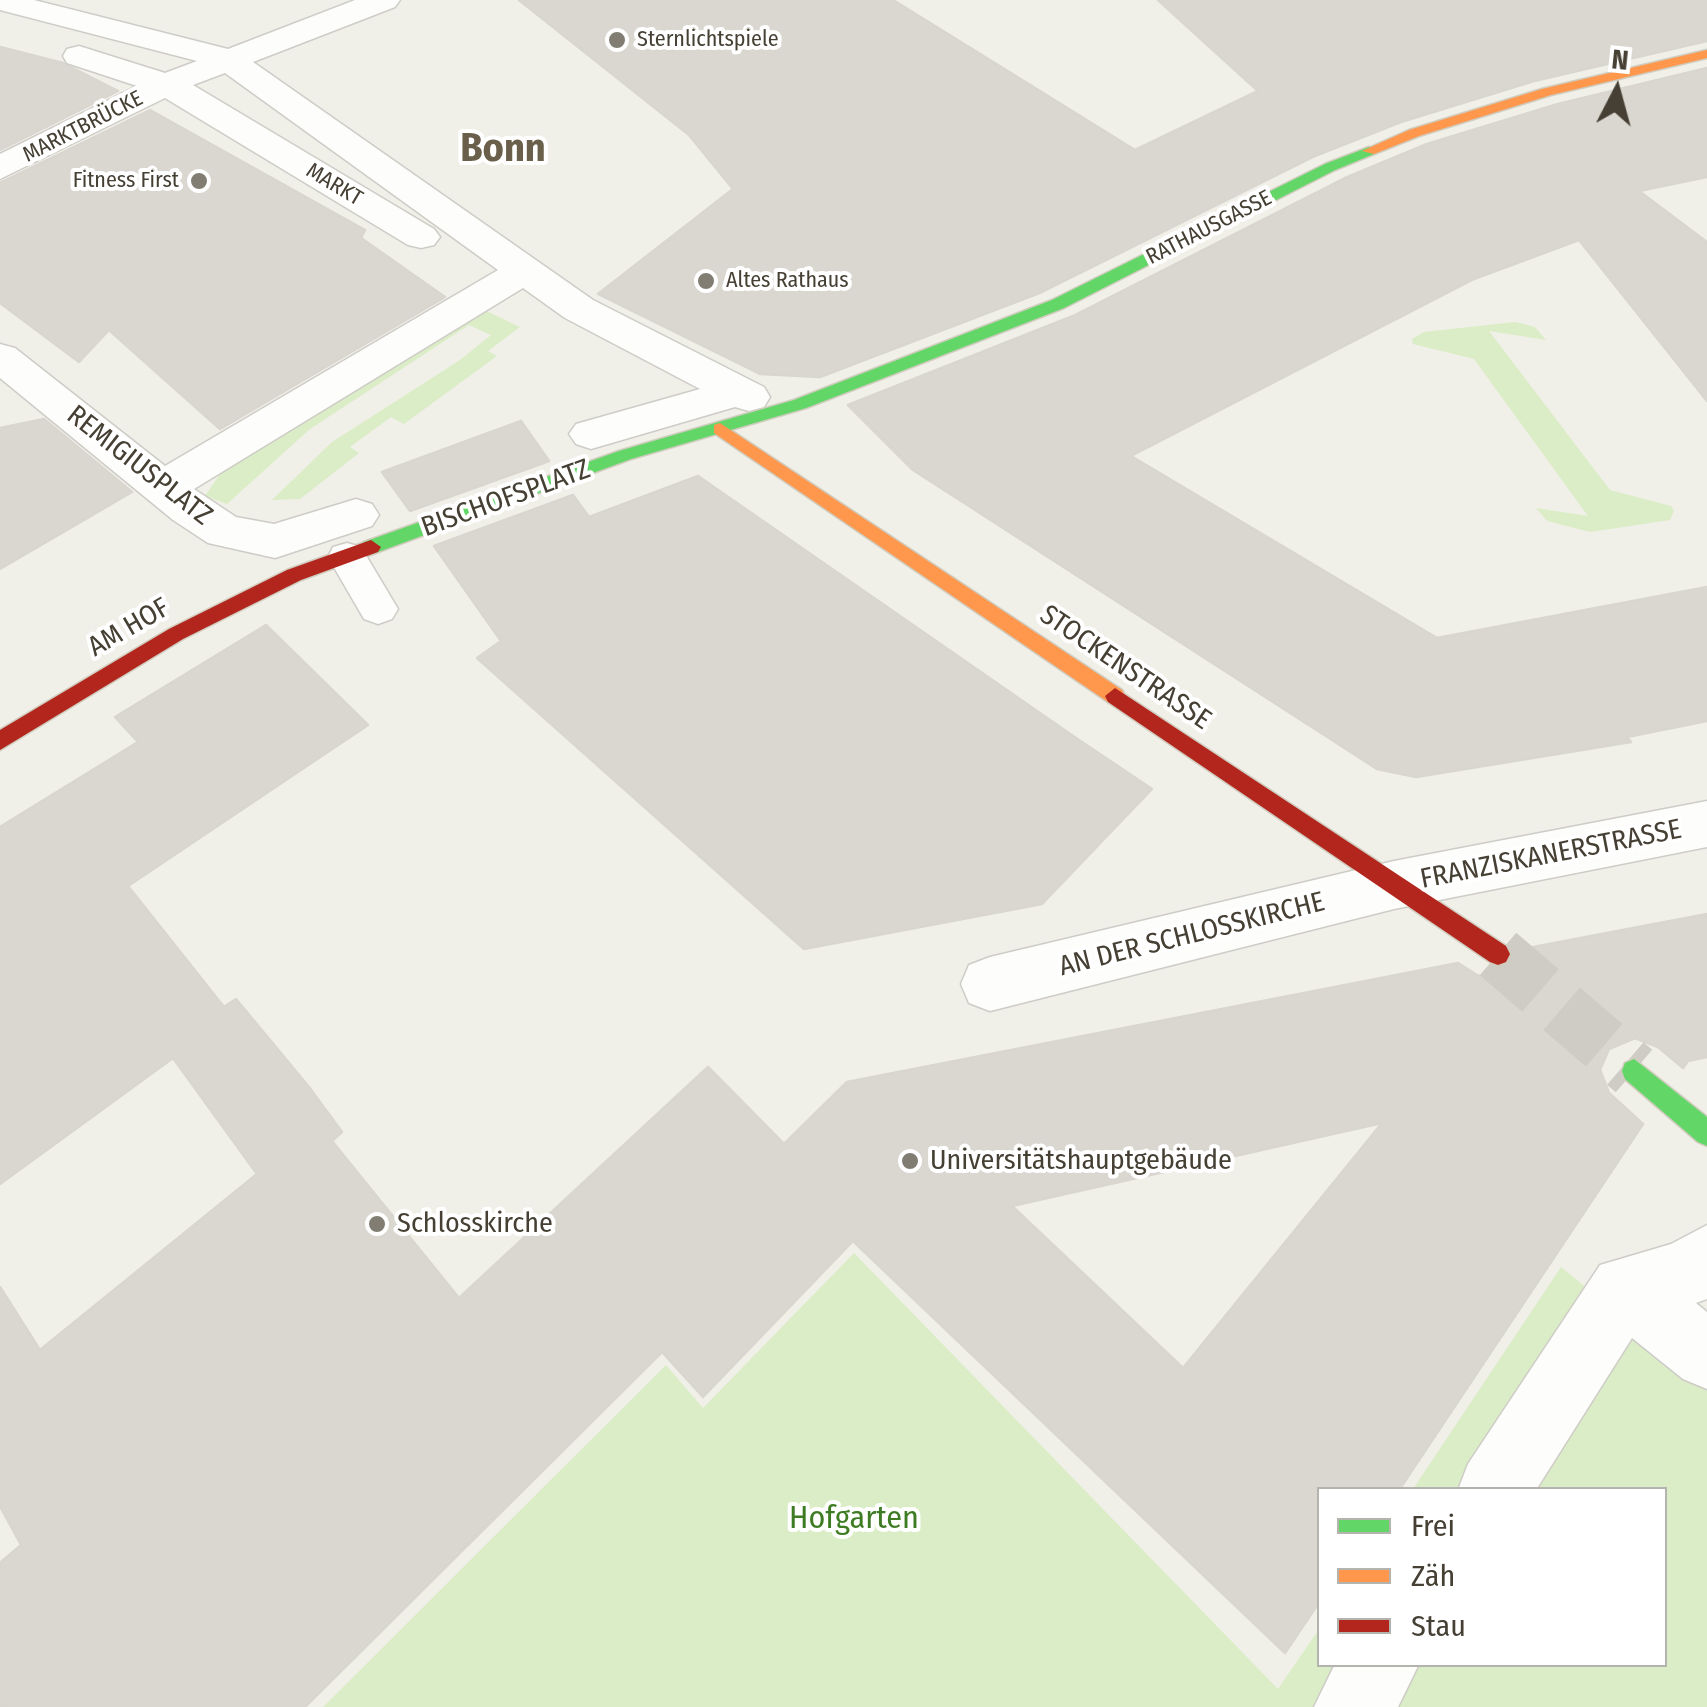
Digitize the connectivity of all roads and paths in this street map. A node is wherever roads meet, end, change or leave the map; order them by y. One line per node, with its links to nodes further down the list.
1 (384, 0): 5 (street)
2 (0, 1): 5 (street, MARKT)
3 (0, 30): 6 (street, MARKT)
4 (1707, 54): 12 (street, RATHAUSGASSE)
5 (226, 58): 6 (street); 8 (street, MARKT)
6 (166, 84): 7 (street, MARKTBRÜCKE); 8 (street, MARKT)
7 (0, 168)
8 (499, 286): 12 (street, MARKT); 14 (street)
9 (0, 356): 10 (street, REMIGIUSPLATZ)
10 (44, 391): 11 (street, REMIGIUSPLATZ); 14 (street, REMIGIUSPLATZ)
11 (0, 399)
12 (736, 406): 13 (street, BISCHOFSPLATZ); 16 (street, BISCHOFSPLATZ); 21 (street, STOCKENSTRASSE)
13 (591, 434)
14 (162, 488): 15 (street, REMIGIUSPLATZ)
15 (238, 536): 16 (street, BISCHOFSPLATZ)
16 (351, 536): 17 (street, BISCHOFSPLATZ); 18 (lane)
17 (294, 575): 19 (street, AM HOF)
18 (378, 609)
19 (0, 741)
20 (1707, 824): 21 (street, FRANZISKANERSTRASSE)
21 (1394, 885): 22 (street, STOCKENSTRASSE); 23 (street, AN DER SCHLOSSKIRCHE)
22 (1498, 954)
23 (990, 984)
24 (1634, 1072): 25 (street)
25 (1707, 1133)
26 (1707, 1258): 27 (street)
27 (1624, 1289): 28 (street); 29 (street)
28 (1707, 1355)
29 (1496, 1487)

